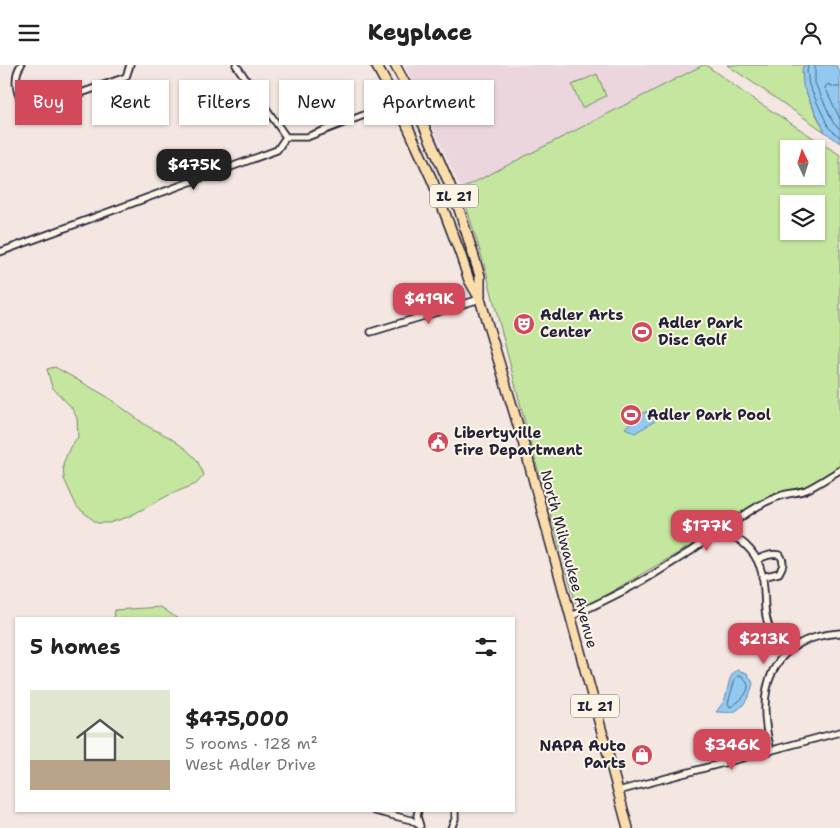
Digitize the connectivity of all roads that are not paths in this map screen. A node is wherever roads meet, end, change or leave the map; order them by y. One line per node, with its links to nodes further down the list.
1 (21, 65): 2 (street)
2 (130, 65)
3 (236, 65): 11 (street)
4 (376, 65): 6 (main road, North Milwaukee Avenue / IL 21)
5 (395, 65): 7 (main road, North Milwaukee Avenue / IL 21)
6 (384, 80)
7 (402, 80)
8 (364, 115): 11 (street)
9 (407, 125): 13 (main road, North Milwaukee Avenue / IL 21)
10 (423, 125): 13 (main road, North Milwaukee Avenue / IL 21)
11 (286, 137): 12 (street)
12 (0, 252)
13 (480, 299): 14 (street); 19 (main road, North Milwaukee Avenue / IL 21)
14 (371, 332)
15 (840, 470): 16 (street)
16 (722, 535): 17 (street); 19 (street)
17 (757, 560): 18 (street); 18 (street)
18 (762, 577): 21 (street)
19 (570, 617): 24 (main road, North Milwaukee Avenue / IL 21)
20 (840, 633): 21 (street)
21 (785, 653): 23 (street)
22 (840, 733): 23 (street)
23 (771, 751): 24 (street)
24 (618, 791): 30 (main road, North Milwaukee Avenue / IL 21)
25 (379, 812): 28 (street)
26 (418, 812): 28 (street)
27 (455, 812): 29 (street)
28 (420, 827)
29 (452, 827)
30 (628, 828)

